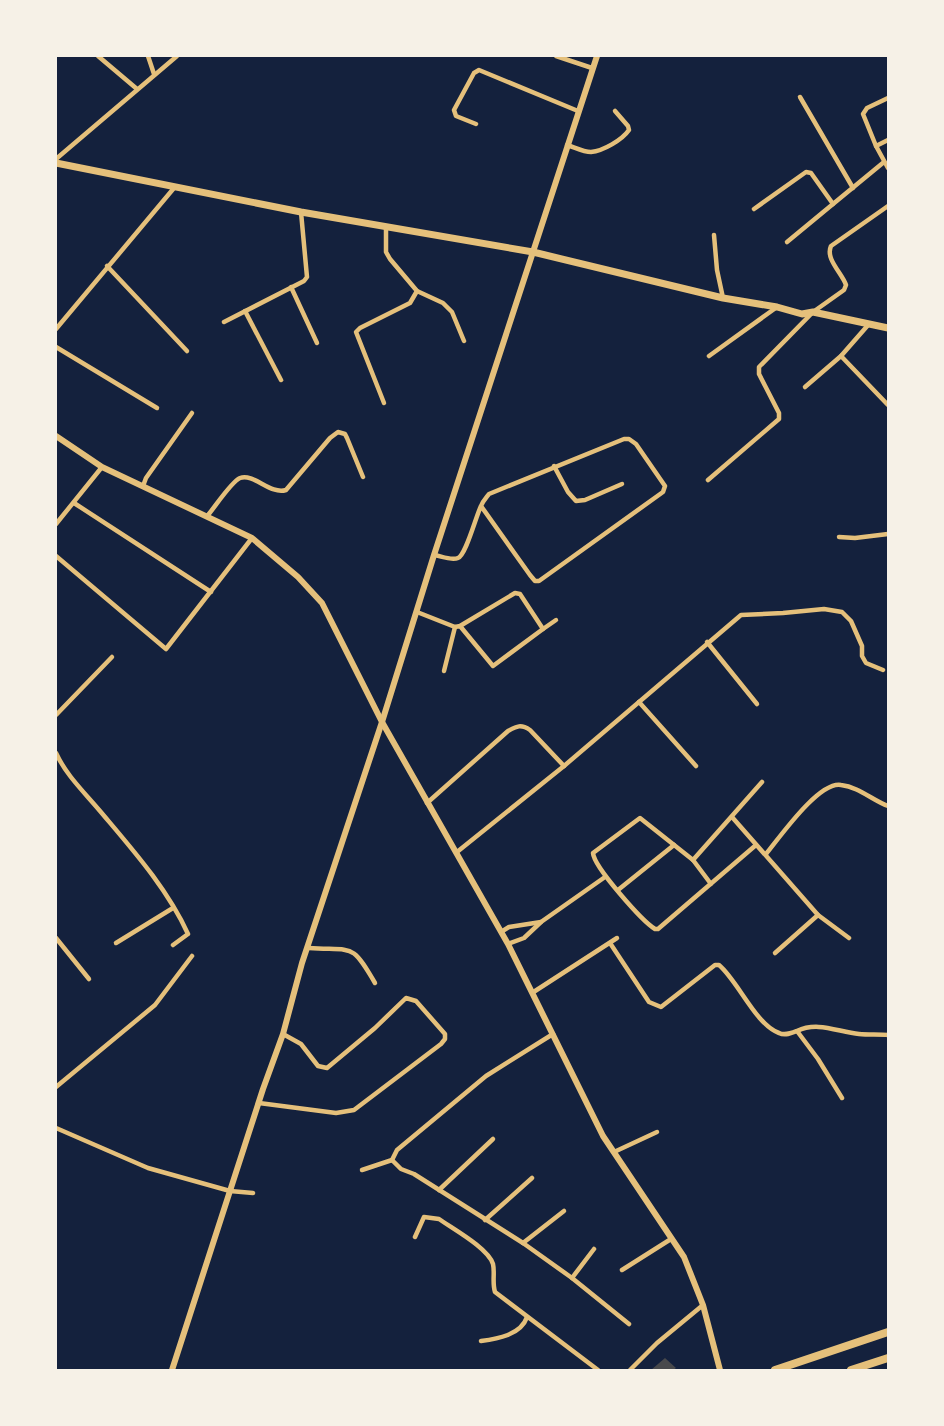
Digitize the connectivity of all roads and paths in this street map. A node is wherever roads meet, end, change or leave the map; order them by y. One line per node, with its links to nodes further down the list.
1 (98, 56): 8 (street)
2 (148, 56): 7 (street)
3 (177, 56): 7 (street)
4 (556, 56): 6 (street)
5 (597, 56): 6 (street)
6 (592, 68): 11 (street)
7 (154, 74): 8 (street)
8 (137, 89): 17 (street)
9 (800, 97): 21 (street)
10 (888, 98): 16 (street)
11 (578, 111): 13 (street); 15 (street)
12 (615, 111): 15 (street)
13 (476, 124)
14 (888, 140): 16 (street)
15 (567, 145): 29 (street)
16 (876, 147): 18 (street)
17 (56, 161): 20 (main road)
18 (884, 162): 19 (street); 21 (street)
19 (888, 168)
20 (174, 188): 25 (main road); 30 (street)
21 (853, 188): 22 (street)
22 (833, 204): 24 (street); 28 (street)
23 (888, 206): 36 (street)
24 (754, 209)
25 (301, 212): 26 (main road); 31 (street)
26 (386, 228): 29 (main road); 32 (street)
27 (714, 235): 33 (street)
28 (787, 242)
29 (533, 252): 33 (main road); 67 (street)
30 (107, 266): 40 (street); 44 (street)
31 (291, 286): 35 (street); 42 (street)
32 (417, 291): 41 (street); 49 (street)
33 (723, 298): 34 (main road)
34 (777, 307): 36 (main road); 45 (street)
35 (244, 311): 37 (street); 47 (street)
36 (813, 312): 38 (main road); 57 (street)
37 (224, 322)
38 (869, 324): 39 (main road); 46 (street)
39 (888, 328)
40 (56, 329)
41 (464, 341)
42 (317, 343)
43 (56, 347): 51 (street)
44 (187, 351)
45 (709, 356)
46 (841, 356): 48 (street); 50 (street)
47 (281, 380)
48 (805, 387)
49 (384, 403)
50 (888, 405)
51 (157, 408)
52 (192, 413): 59 (street)
53 (56, 436): 55 (street)
54 (554, 466): 58 (street); 61 (street); 61 (street)
55 (102, 467): 59 (street); 60 (street)
56 (363, 477): 62 (street)
57 (708, 480)
58 (622, 484)
59 (143, 486): 62 (street)
60 (74, 504): 63 (street); 69 (street)
61 (481, 506): 67 (street)
62 (208, 515): 66 (street)
63 (56, 524)
64 (888, 534): 65 (street)
65 (839, 537)
66 (252, 538): 69 (street); 81 (street)
67 (434, 555): 70 (street)
68 (56, 556): 69 (street)
69 (211, 591)
70 (417, 612): 72 (street); 81 (street)
71 (556, 620): 73 (street)
72 (458, 627): 73 (street); 73 (street); 77 (street)
73 (543, 629)
74 (707, 642): 76 (street); 78 (street); 79 (street)
75 (112, 657): 80 (street)
76 (883, 670)
77 (444, 671)
78 (639, 702): 83 (street); 84 (street)
79 (757, 704)
80 (56, 715)
81 (382, 722): 86 (street); 108 (street)
82 (56, 753): 97 (street)
83 (564, 766): 86 (street); 91 (street)
84 (696, 766)
85 (762, 782): 88 (street)
86 (427, 803): 91 (street)
87 (888, 806): 92 (street)
88 (732, 817): 90 (street); 93 (street)
89 (674, 845): 93 (street); 94 (street); 96 (street)
90 (756, 845): 92 (street); 95 (street)
91 (457, 852): 100 (street)
92 (766, 854): 98 (street)
93 (693, 860): 95 (street)
94 (605, 877): 96 (street); 99 (street)
95 (711, 884): 96 (street)
96 (618, 890)
97 (173, 908): 104 (street); 107 (street)
98 (818, 915): 103 (street); 109 (street)
99 (541, 922): 100 (street); 106 (street)
100 (501, 932): 106 (street)
101 (56, 938): 111 (street)
102 (617, 938): 105 (street)
103 (849, 938)
104 (116, 943)
105 (610, 943): 113 (street); 114 (street)
106 (508, 944): 113 (street)
107 (173, 945)
108 (309, 948): 112 (street); 115 (street)
109 (775, 953)
110 (192, 956): 118 (street)
111 (89, 979)
112 (375, 983)
113 (532, 993): 116 (street)
114 (797, 1031): 117 (street); 119 (street)
115 (283, 1034): 120 (street); 120 (street)
116 (553, 1034): 124 (street); 125 (street)
117 (888, 1035)
118 (56, 1087)
119 (842, 1098)
120 (259, 1103): 129 (street)
121 (56, 1128): 129 (street)
122 (657, 1132): 124 (street)
123 (493, 1139): 128 (street)
124 (614, 1152): 134 (street)
125 (392, 1160): 126 (street); 128 (street)
126 (362, 1170)
127 (532, 1178): 132 (street)
128 (439, 1190): 132 (street)
129 (230, 1191): 130 (street); 145 (street)
130 (253, 1193)
131 (564, 1211): 135 (street)
132 (485, 1220): 135 (street)
133 (414, 1237): 140 (street)
134 (671, 1239): 137 (street); 139 (street)
135 (523, 1243): 138 (street)
136 (594, 1249): 138 (street)
137 (622, 1270)
138 (572, 1278): 141 (street)
139 (703, 1305): 147 (street); 148 (street)
140 (527, 1317): 143 (street); 146 (street)
141 (629, 1323)
142 (888, 1332): 149 (highway)
143 (481, 1341)
144 (888, 1358): 150 (highway)
145 (172, 1371)
146 (598, 1371)
147 (630, 1371)
148 (720, 1371)
149 (775, 1371)
150 (851, 1371)

